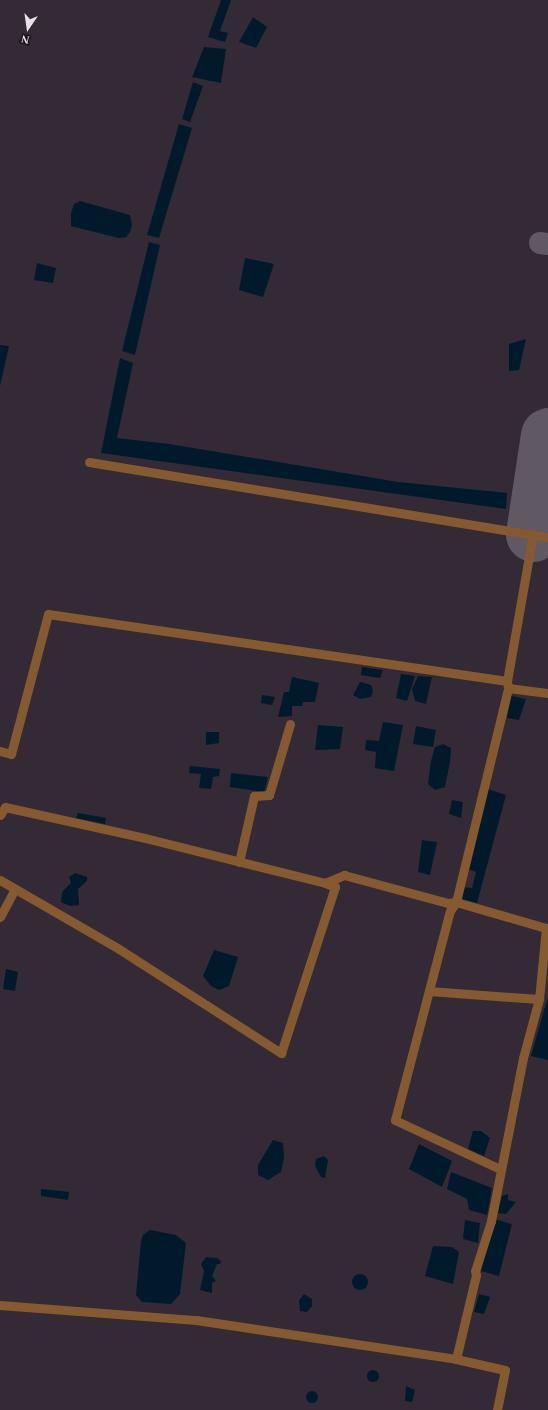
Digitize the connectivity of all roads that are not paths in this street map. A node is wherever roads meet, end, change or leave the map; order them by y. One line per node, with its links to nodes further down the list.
1 (89, 462): 2 (street)
2 (533, 534): 3 (street); 4 (street)
3 (548, 537)
4 (507, 684): 5 (street); 7 (street); 13 (street)
5 (548, 693)
6 (290, 724): 9 (street)
7 (0, 751)
8 (0, 815): 9 (street)
9 (239, 862): 11 (street)
10 (0, 880): 12 (street)
11 (325, 884): 12 (street); 13 (street)
12 (15, 889): 14 (street)
13 (456, 902): 15 (street); 16 (street)
14 (0, 917)
15 (428, 992): 16 (street); 17 (street)
16 (539, 999): 17 (street)
17 (500, 1169): 19 (street)
18 (0, 1305): 19 (street)
19 (456, 1359): 20 (street)
20 (497, 1410)

